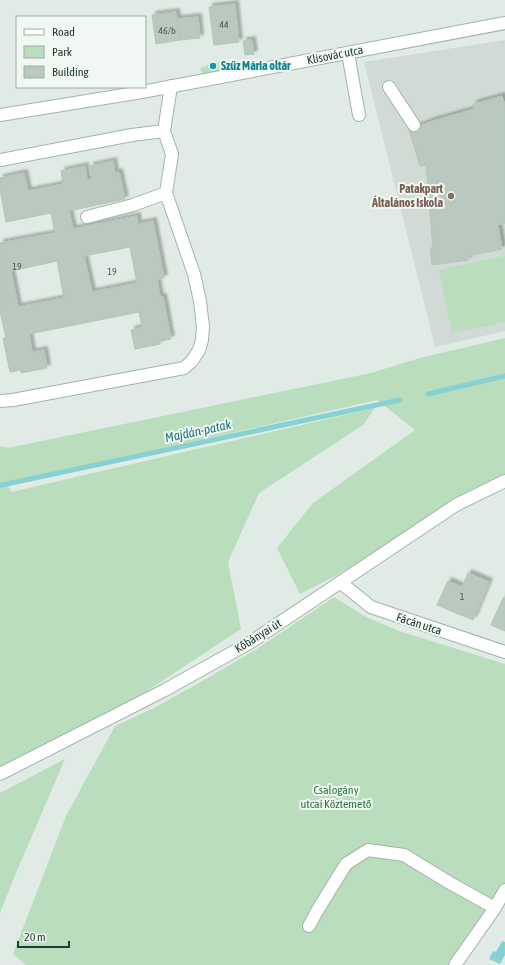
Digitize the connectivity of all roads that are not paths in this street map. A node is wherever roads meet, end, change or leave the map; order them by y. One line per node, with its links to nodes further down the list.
1 (505, 23): 2 (street, Klisovác utca)
2 (348, 53): 3 (street, Klisovác utca); 6 (street)
3 (171, 86): 5 (street, Klisovác utca); 8 (street)
4 (389, 87): 7 (street)
5 (0, 115)
6 (359, 115)
7 (414, 125)
8 (164, 130): 9 (street); 10 (street)
9 (0, 160)
10 (166, 193): 11 (street); 12 (street)
11 (87, 217)
12 (0, 401)
13 (505, 481): 14 (street, Kőbányai út)
14 (340, 582): 15 (street, Fácán utca); 16 (street, Kőbányai út)
15 (505, 652)
16 (0, 774)
17 (505, 890): 18 (street)
18 (495, 908): 19 (street); 20 (street)
19 (309, 926)
20 (455, 965)

